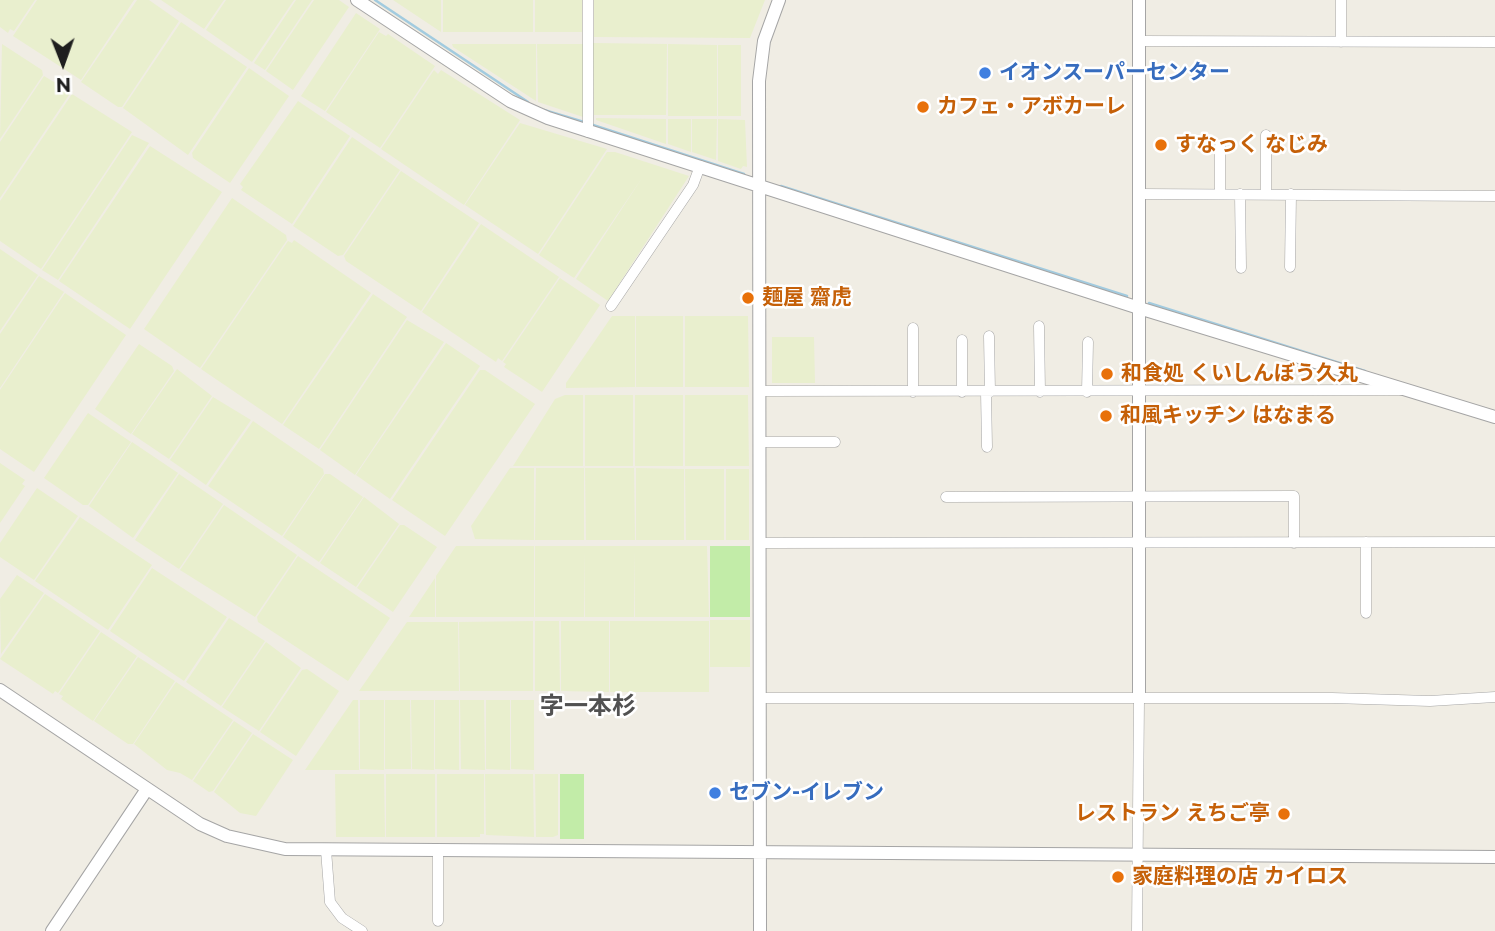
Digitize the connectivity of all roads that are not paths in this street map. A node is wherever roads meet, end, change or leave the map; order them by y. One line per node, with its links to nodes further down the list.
1 (358, 0): 9 (street)
2 (588, 0): 9 (street)
3 (779, 0): 13 (street)
4 (1139, 0): 6 (street)
5 (1341, 0): 7 (street)
6 (1139, 41): 7 (street); 14 (street)
7 (1341, 42): 8 (street)
8 (1495, 42)
9 (589, 126): 12 (street)
10 (1266, 135): 17 (street)
11 (1220, 146): 15 (street)
12 (700, 166): 13 (street); 22 (street)
13 (760, 187): 23 (street); 30 (street)
14 (1139, 194): 15 (street); 23 (street)
15 (1220, 194): 16 (street)
16 (1240, 194): 17 (street); 21 (street)
17 (1266, 194): 18 (street)
18 (1291, 194): 19 (street); 20 (street)
19 (1495, 196)
20 (1290, 267)
21 (1241, 268)
22 (611, 306)
23 (1139, 307): 29 (street); 36 (street)
24 (1039, 326): 34 (street)
25 (913, 328): 31 (street)
26 (989, 336): 33 (street)
27 (962, 340): 32 (street)
28 (1088, 342): 35 (street)
29 (1404, 390): 36 (street); 37 (street)
30 (761, 391): 31 (street); 38 (street)
31 (913, 391): 32 (street)
32 (962, 392): 33 (street)
33 (988, 392): 34 (street); 40 (street)
34 (1040, 392): 35 (street)
35 (1087, 392): 36 (street)
36 (1139, 392): 41 (street)
37 (1495, 417)
38 (761, 442): 39 (street); 45 (street)
39 (835, 442)
40 (986, 447)
41 (1139, 496): 42 (street); 46 (street); 47 (street)
42 (946, 497)
43 (1366, 542): 44 (street); 46 (street); 48 (street)
44 (1495, 542)
45 (761, 543): 47 (street); 51 (street)
46 (1294, 543): 47 (street)
47 (1139, 544): 52 (street)
48 (1366, 613)
49 (0, 690): 53 (street)
50 (1495, 697): 52 (street)
51 (761, 698): 52 (street); 56 (street)
52 (1139, 699): 57 (street)
53 (147, 789): 55 (street); 60 (street)
54 (438, 849): 55 (street); 56 (street); 59 (street)
55 (326, 850): 61 (street)
56 (760, 850): 57 (street); 62 (street)
57 (1139, 856): 58 (street); 63 (street)
58 (1495, 857)
59 (438, 921)
60 (52, 931)
61 (362, 931)
62 (761, 931)
63 (1137, 931)

